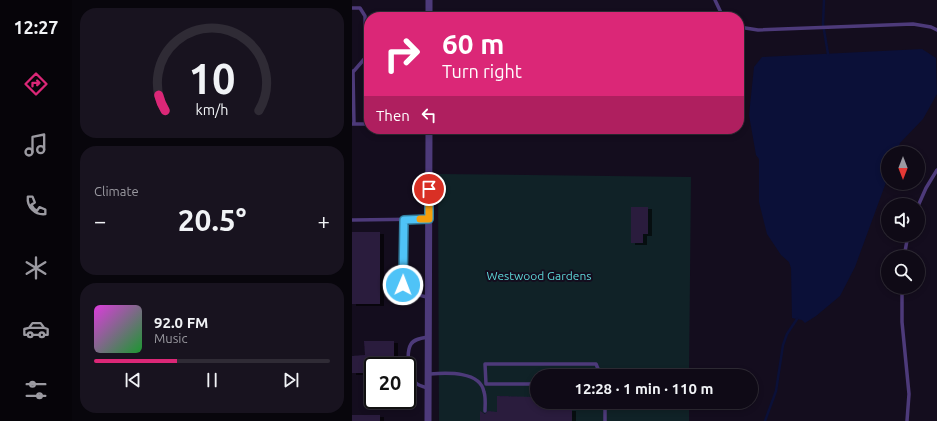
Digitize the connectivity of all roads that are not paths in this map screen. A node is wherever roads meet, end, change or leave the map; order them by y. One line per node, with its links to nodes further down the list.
1 (429, 0): 4 (street)
2 (715, 0): 5 (lane)
3 (352, 8): 6 (lane)
4 (429, 12)
5 (721, 12)
6 (364, 14)
7 (744, 28): 8 (lane)
8 (937, 30)
9 (364, 59): 10 (lane)
10 (353, 71): 11 (lane)
11 (353, 124): 12 (lane)
12 (364, 124)
13 (429, 134): 16 (street)
14 (937, 170): 15 (lane)
15 (922, 198)
16 (429, 219): 18 (lane); 20 (street)
17 (352, 220): 18 (lane)
18 (404, 220): 20 (lane)
19 (902, 294): 32 (lane)
20 (428, 296): 21 (street)
21 (428, 337): 23 (street); 27 (lane)
22 (598, 369): 25 (lane)
23 (428, 374): 24 (lane); 27 (street)
24 (480, 384): 25 (lane); 29 (lane)
25 (486, 384): 26 (lane)
26 (530, 384)
27 (428, 388): 30 (street)
28 (605, 409): 31 (lane)
29 (485, 411)
30 (428, 421)
31 (605, 421)
32 (907, 421)

